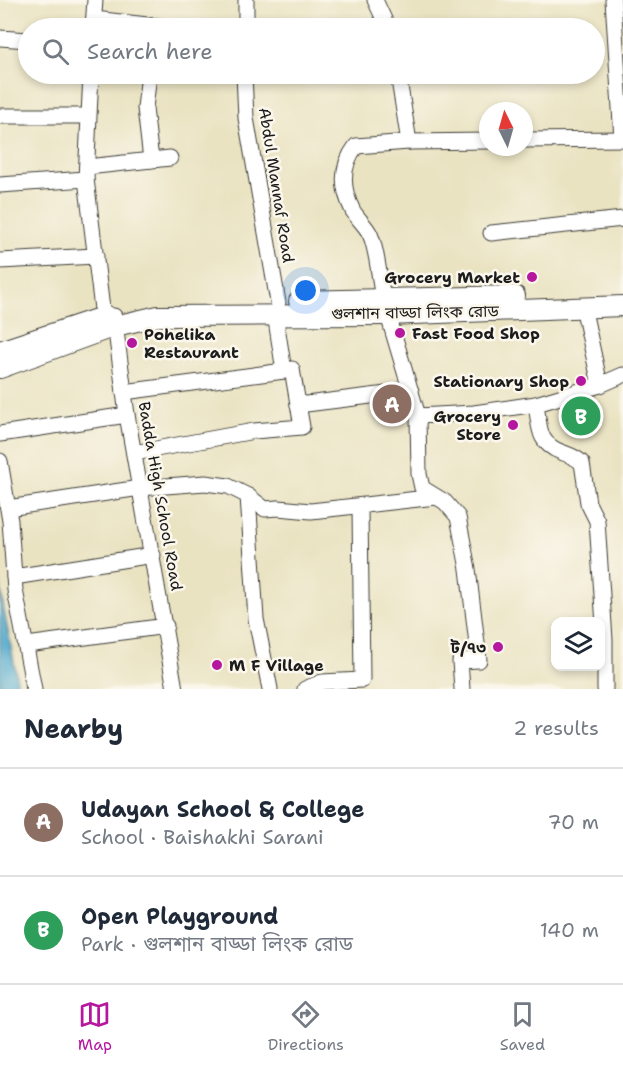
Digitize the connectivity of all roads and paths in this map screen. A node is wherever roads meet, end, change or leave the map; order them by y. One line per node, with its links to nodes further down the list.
1 (95, 0): 5 (street)
2 (246, 0): 6 (street)
3 (375, 0): 7 (street)
4 (613, 0): 16 (street)
5 (94, 18)
6 (246, 18)
7 (383, 18)
8 (0, 38): 9 (street)
9 (18, 39)
10 (90, 84): 15 (street, Badda High School Road)
11 (148, 84): 21 (street)
12 (244, 84): 32 (street, Abdul Mannaf Road)
13 (400, 84): 19 (street)
14 (0, 116): 15 (street)
15 (88, 116): 22 (street, Badda High School Road)
16 (623, 139): 18 (street)
17 (479, 141): 19 (street)
18 (533, 141)
19 (409, 142): 31 (street)
20 (170, 158): 21 (street)
21 (151, 160): 22 (street)
22 (87, 173): 23 (street); 26 (street, Badda High School Road)
23 (0, 185)
24 (623, 219): 25 (street)
25 (491, 233)
26 (96, 256): 27 (street); 33 (street, Badda High School Road)
27 (0, 261)
28 (623, 292): 31 (main road, গুলশান বাড্ডা লিংক রোড)
29 (583, 306): 30 (main road, গুলশান বাড্ডা লিংক রোড); 31 (main road, গুলশান বাড্ডা লিংক রোড); 38 (street)
30 (623, 306)
31 (385, 307): 32 (main road, গুলশান বাড্ডা লিংক রোড); 39 (street)
32 (277, 308): 33 (main road, গুলশান বাড্ডা লিংক রোড); 36 (street, Abdul Mannaf Road)
33 (111, 319): 34 (main road, গুলশান বাড্ডা লিংক রোড); 35 (main road, গুলশান বাড্ডা লিংক রোড); 40 (street, Badda High School Road)
34 (0, 351)
35 (0, 368)
36 (284, 371): 40 (street); 42 (street)
37 (623, 375): 38 (street)
38 (600, 385): 41 (street)
39 (411, 391): 42 (street); 44 (street)
40 (124, 392): 43 (street, Badda High School Road)
41 (536, 404): 44 (street); 62 (street)
42 (298, 405): 46 (street)
43 (127, 415): 45 (street); 46 (street, Badda High School Road)
44 (418, 416): 50 (street)
45 (0, 434)
46 (134, 453): 48 (street, Badda High School Road)
47 (0, 461): 52 (street)
48 (140, 488): 49 (street); 52 (street); 53 (street, Badda High School Road)
49 (248, 496): 51 (street); 59 (street)
50 (436, 497): 51 (street); 61 (street)
51 (360, 507): 60 (street)
52 (8, 508): 54 (street)
53 (153, 555): 54 (street); 55 (street, Badda High School Road)
54 (14, 577): 56 (street)
55 (166, 626): 56 (street); 57 (street, Badda High School Road)
56 (27, 645): 58 (street)
57 (175, 687)
58 (34, 689)
59 (270, 689)
60 (305, 689)
61 (462, 689)
62 (605, 689)

